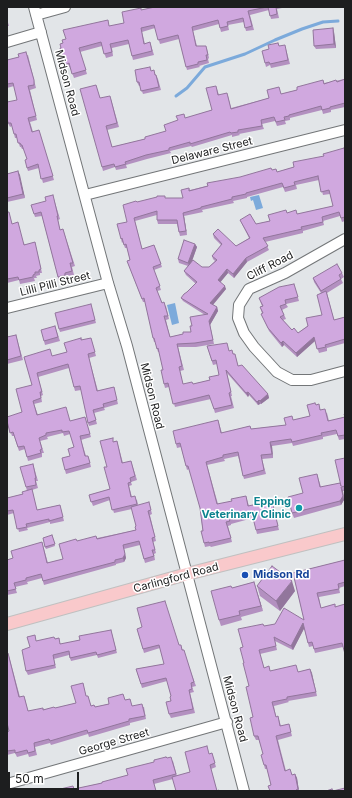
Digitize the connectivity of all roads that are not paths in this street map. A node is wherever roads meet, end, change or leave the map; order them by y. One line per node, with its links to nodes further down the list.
1 (65, 7): 2 (street)
2 (35, 11): 3 (street, Midson Road)
3 (41, 32): 4 (street); 6 (street, Midson Road)
4 (7, 42)
5 (345, 130): 6 (street, Delaware Street)
6 (85, 195): 8 (street, Midson Road)
7 (345, 239): 10 (street, Cliff Road)
8 (108, 283): 9 (street, Lilli Pilli Street); 12 (street, Midson Road)
9 (7, 308)
10 (345, 371)
11 (345, 534): 12 (main road, Carlingford Road)
12 (187, 574): 13 (main road, Carlingford Road); 14 (street, Midson Road)
13 (7, 624)
14 (227, 722): 15 (street, George Street); 16 (street, Midson Road)
15 (7, 784)
16 (244, 791)

